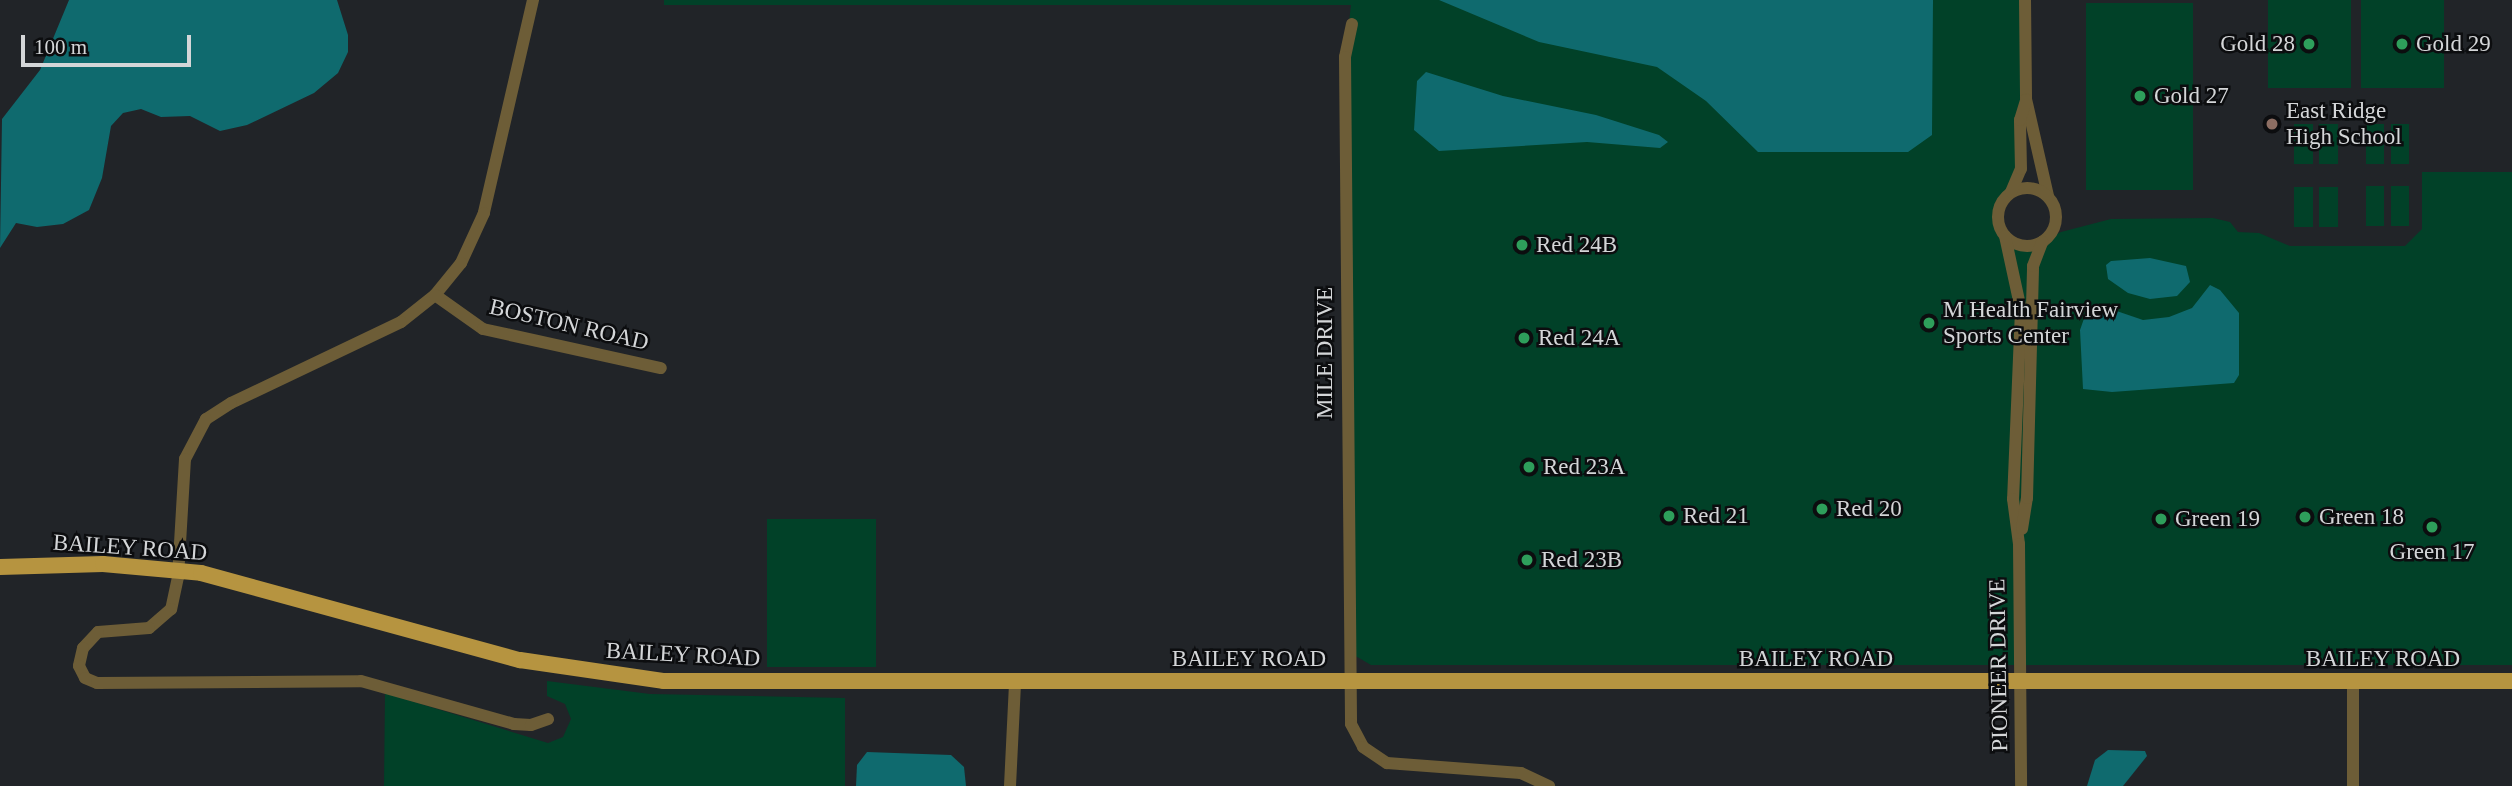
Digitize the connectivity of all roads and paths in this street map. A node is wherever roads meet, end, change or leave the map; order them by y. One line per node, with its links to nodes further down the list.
1 (533, 0): 9 (street)
2 (2025, 0): 4 (street)
3 (1352, 24): 18 (street, MILE DRIVE)
4 (2026, 99): 5 (street); 6 (street)
5 (2011, 192): 6 (street); 7 (street)
6 (2048, 196): 8 (street)
7 (2005, 236): 8 (street); 11 (street, PIONEER DRIVE)
8 (2042, 242): 11 (street, PIONEER DRIVE)
9 (435, 295): 10 (street, BOSTON ROAD); 13 (street)
10 (662, 368)
11 (2019, 544): 14 (street, PIONEER DRIVE)
12 (0, 567): 13 (main road, BAILEY ROAD)
13 (179, 570): 17 (main road, BAILEY ROAD); 19 (street)
14 (2020, 681): 15 (main road, BAILEY ROAD); 18 (main road, BAILEY ROAD); 22 (street, PIONEER DRIVE)
15 (2353, 681): 16 (main road, BAILEY ROAD); 23 (street)
16 (2512, 681)
17 (1015, 682): 18 (main road, BAILEY ROAD); 20 (street)
18 (1347, 682): 21 (street, MILE DRIVE)
19 (548, 719)
20 (1010, 786)
21 (1549, 786)
22 (2021, 786)
23 (2353, 786)

